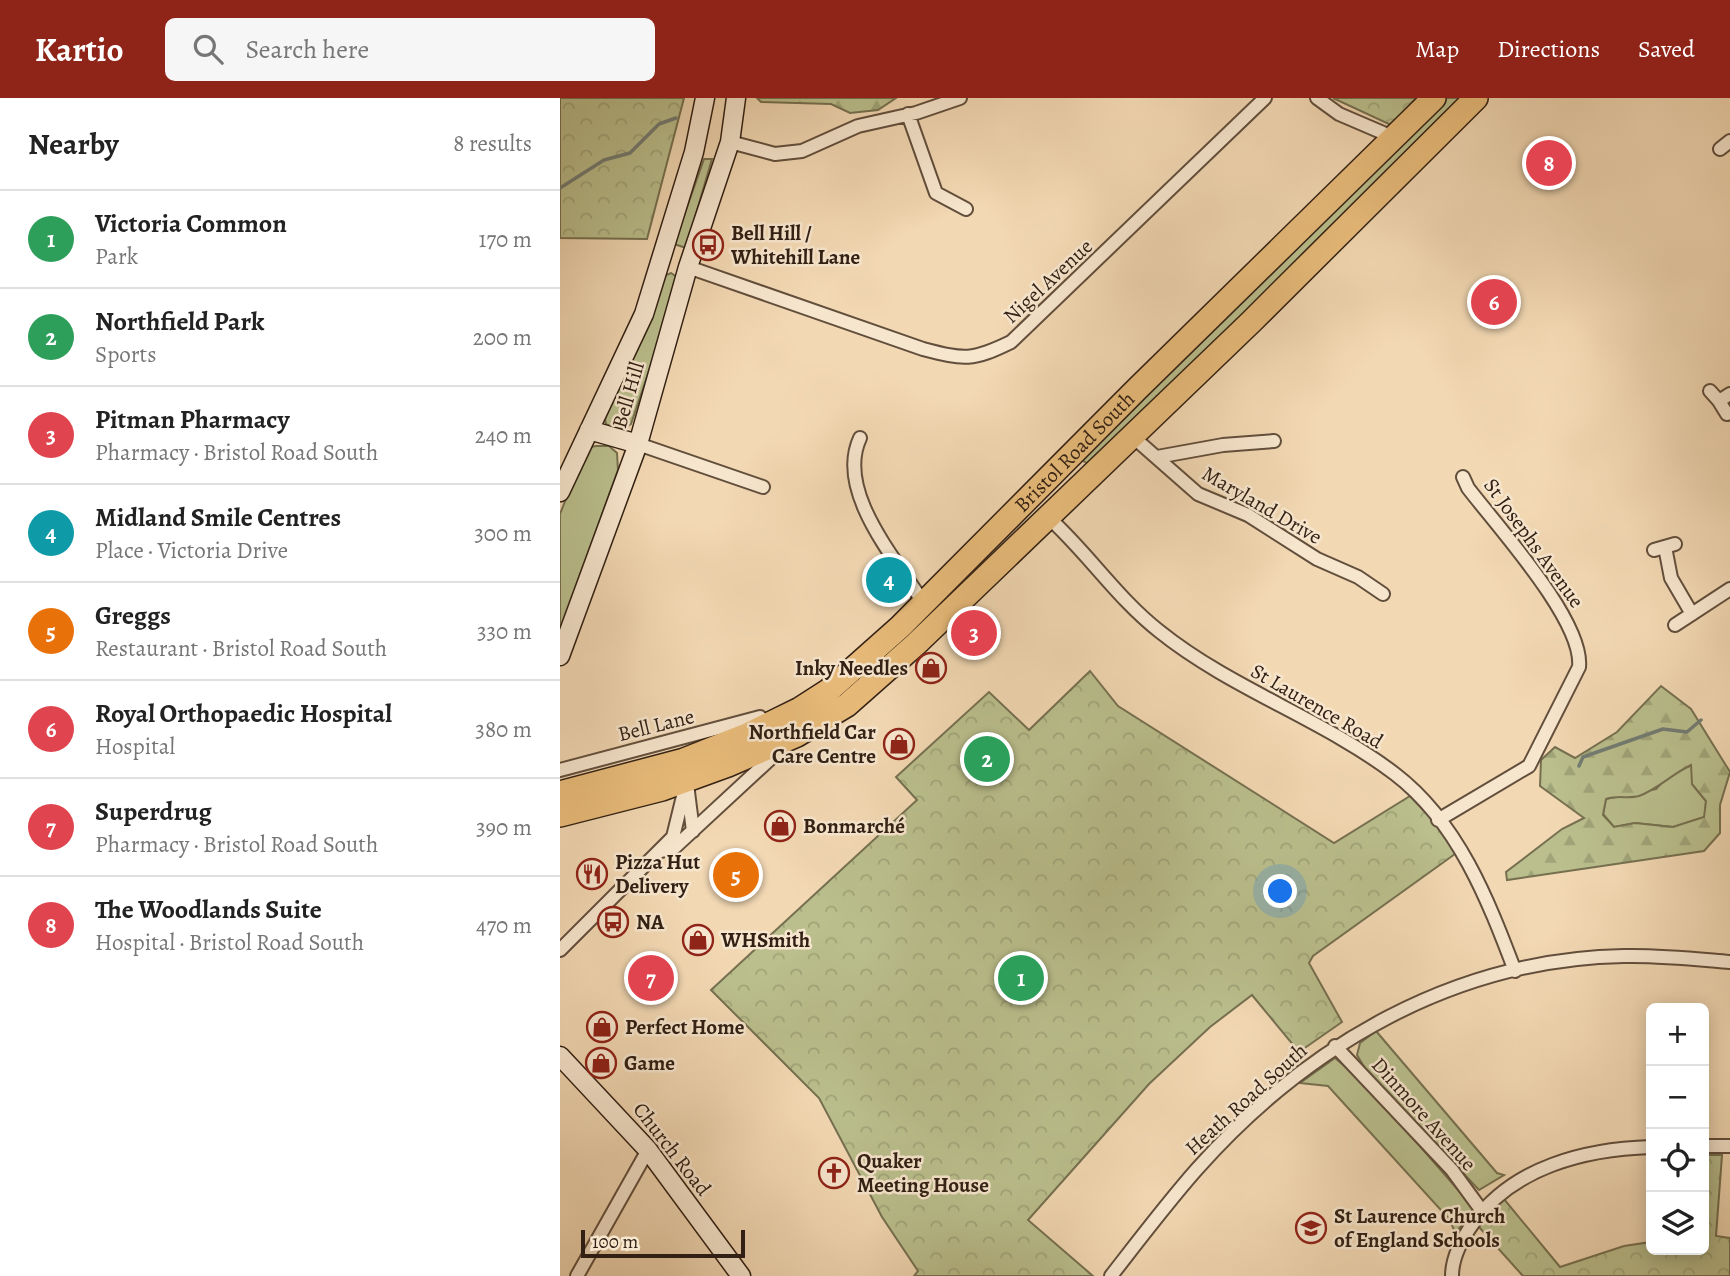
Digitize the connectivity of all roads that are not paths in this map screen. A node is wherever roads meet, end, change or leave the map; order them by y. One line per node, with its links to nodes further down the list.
1 (705, 98): 9 (main road, Bell Hill)
2 (736, 98): 11 (main road, Bell Hill)
3 (960, 98): 8 (street)
4 (1265, 98): 14 (street, Nigel Avenue)
5 (1317, 98): 10 (street)
6 (1434, 98): 10 (highway, Bristol Road South)
7 (1476, 98): 20 (highway, Bristol Road South)
8 (908, 114): 11 (street); 12 (street)
9 (699, 133): 11 (main road); 13 (main road, Bell Hill)
10 (1395, 138): 24 (highway, Bristol Road South)
11 (730, 142): 14 (main road, Bell Hill)
12 (966, 209)
13 (659, 257): 14 (main road); 19 (main road, Bell Hill)
14 (688, 267): 23 (main road, Bell Hill)
15 (1710, 391): 17 (street)
16 (1730, 394): 17 (street)
17 (1719, 401): 18 (street)
18 (1727, 414)
19 (589, 430): 23 (main road); 29 (main road, Bell Hill)
20 (1132, 436): 25 (street, Maryland Drive); 26 (highway, Bristol Road South)
21 (860, 438): 35 (street)
22 (1274, 441): 25 (street)
23 (638, 444): 28 (street); 38 (main road, Bell Hill)
24 (1072, 454): 26 (highway); 30 (highway, Bristol Road South)
25 (1157, 457): 34 (street, Maryland Drive)
26 (1098, 470): 31 (highway, Bristol Road South)
27 (1463, 477): 45 (street, St Josephs Avenue)
28 (763, 487)
29 (560, 492)
30 (1030, 497): 31 (highway); 35 (highway, Bristol Road South)
31 (1048, 517): 40 (highway, Bristol Road South); 45 (street, St Laurence Road)
32 (1665, 547): 36 (street)
33 (1730, 589): 36 (street)
34 (1382, 594)
35 (924, 604): 42 (highway, Bristol Road South)
36 (1692, 614): 37 (street)
37 (1675, 625)
38 (560, 656)
39 (760, 717): 41 (street, Bell Lane)
40 (797, 735): 42 (highway, Bristol Road South); 46 (street, Bristol Road South)
41 (560, 770)
42 (685, 770): 43 (highway); 44 (highway); 46 (street); 47 (street, Bristol Road South)
43 (560, 793)
44 (560, 815)
45 (1438, 820): 50 (street, St Laurence Road)
46 (693, 831): 47 (street, Bristol Road South)
47 (661, 851): 48 (street, Bristol Road South)
48 (560, 950)
49 (1730, 962): 50 (street, Heath Road South)
50 (1515, 971): 51 (street, Heath Road South)
51 (1335, 1046): 57 (street, Dinmore Avenue); 60 (street, Heath Road South)
52 (560, 1056): 56 (main road, Church Road)
53 (1709, 1146): 54 (street)
54 (1730, 1146)
55 (1646, 1148): 57 (street)
56 (648, 1150): 58 (street); 59 (main road, Church Road)
57 (1482, 1211): 61 (street)
58 (577, 1276)
59 (741, 1276)
60 (1111, 1276)
61 (1452, 1276)

